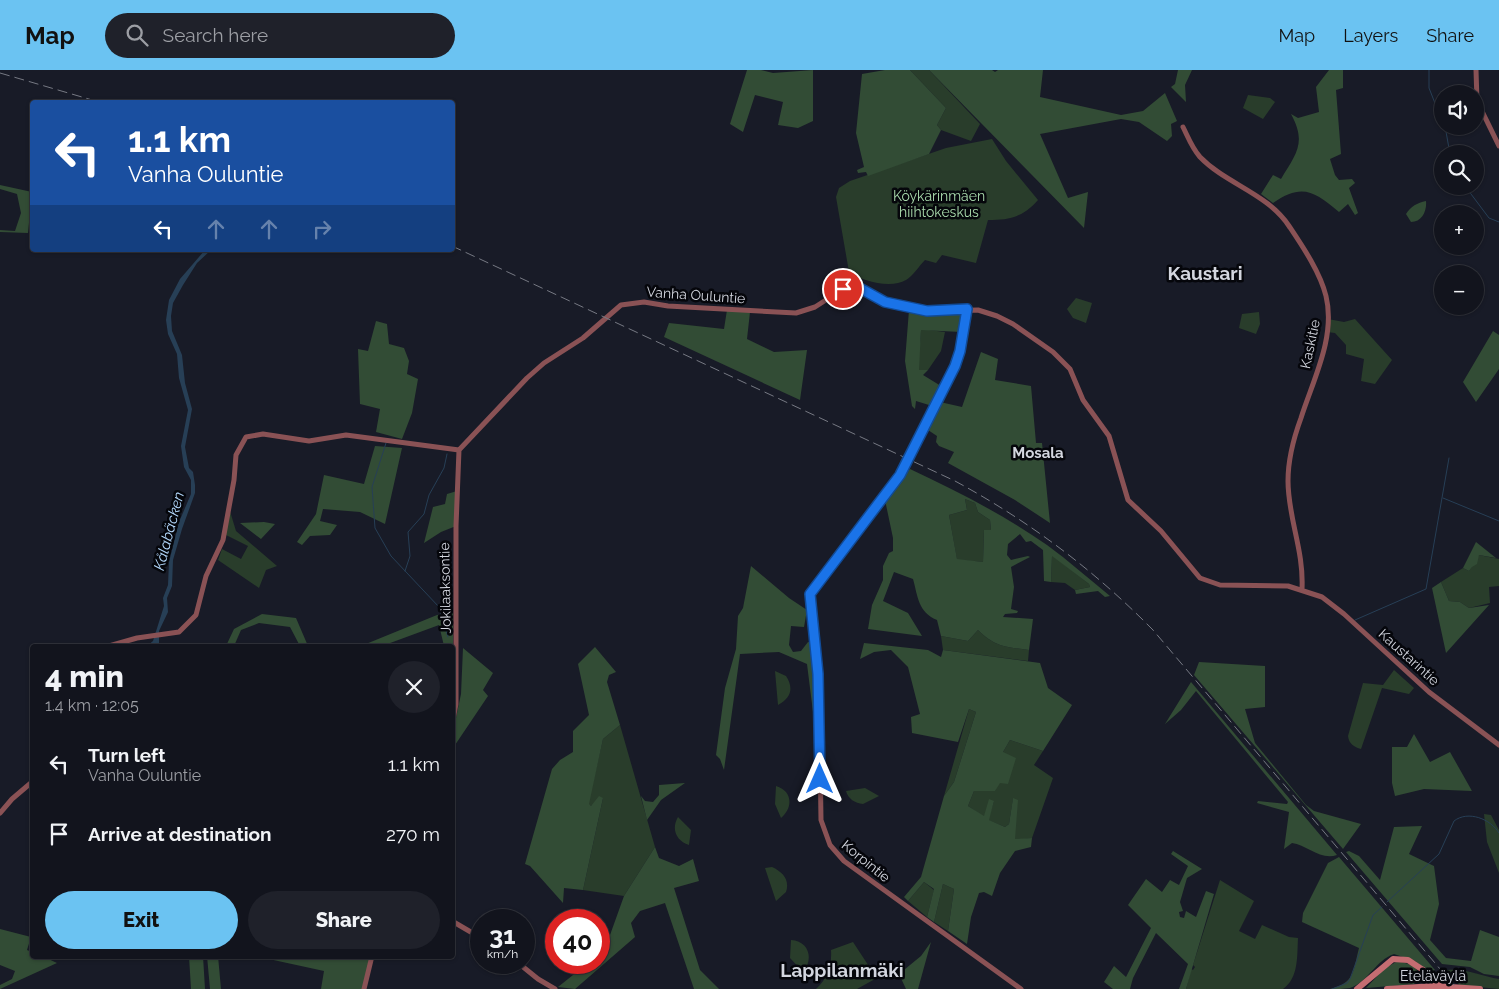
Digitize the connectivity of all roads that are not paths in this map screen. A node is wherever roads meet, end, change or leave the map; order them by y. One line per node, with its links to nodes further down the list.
1 (1476, 70): 3 (street)
2 (1183, 127): 6 (street, Kaskitie)
3 (1499, 146)
4 (967, 309): 5 (street, Vanha Ouluntie); 6 (street, Vanha Ouluntie); 18 (street, Korpintie)
5 (459, 450): 7 (street); 8 (street, Jokilaaksontie)
6 (1302, 590): 9 (street, Kaustarintie)
7 (117, 644)
8 (455, 709)
9 (1499, 745)
10 (30, 784): 11 (street)
11 (0, 813)
12 (455, 923): 13 (street)
13 (470, 932)
14 (371, 959): 16 (street)
15 (532, 974): 17 (street)
16 (364, 989)
17 (555, 989)
18 (1020, 989)
19 (1357, 989): 21 (highway, bridge)
20 (1387, 989): 22 (highway, Eteläväylä)
21 (1443, 989)
22 (1480, 989)

